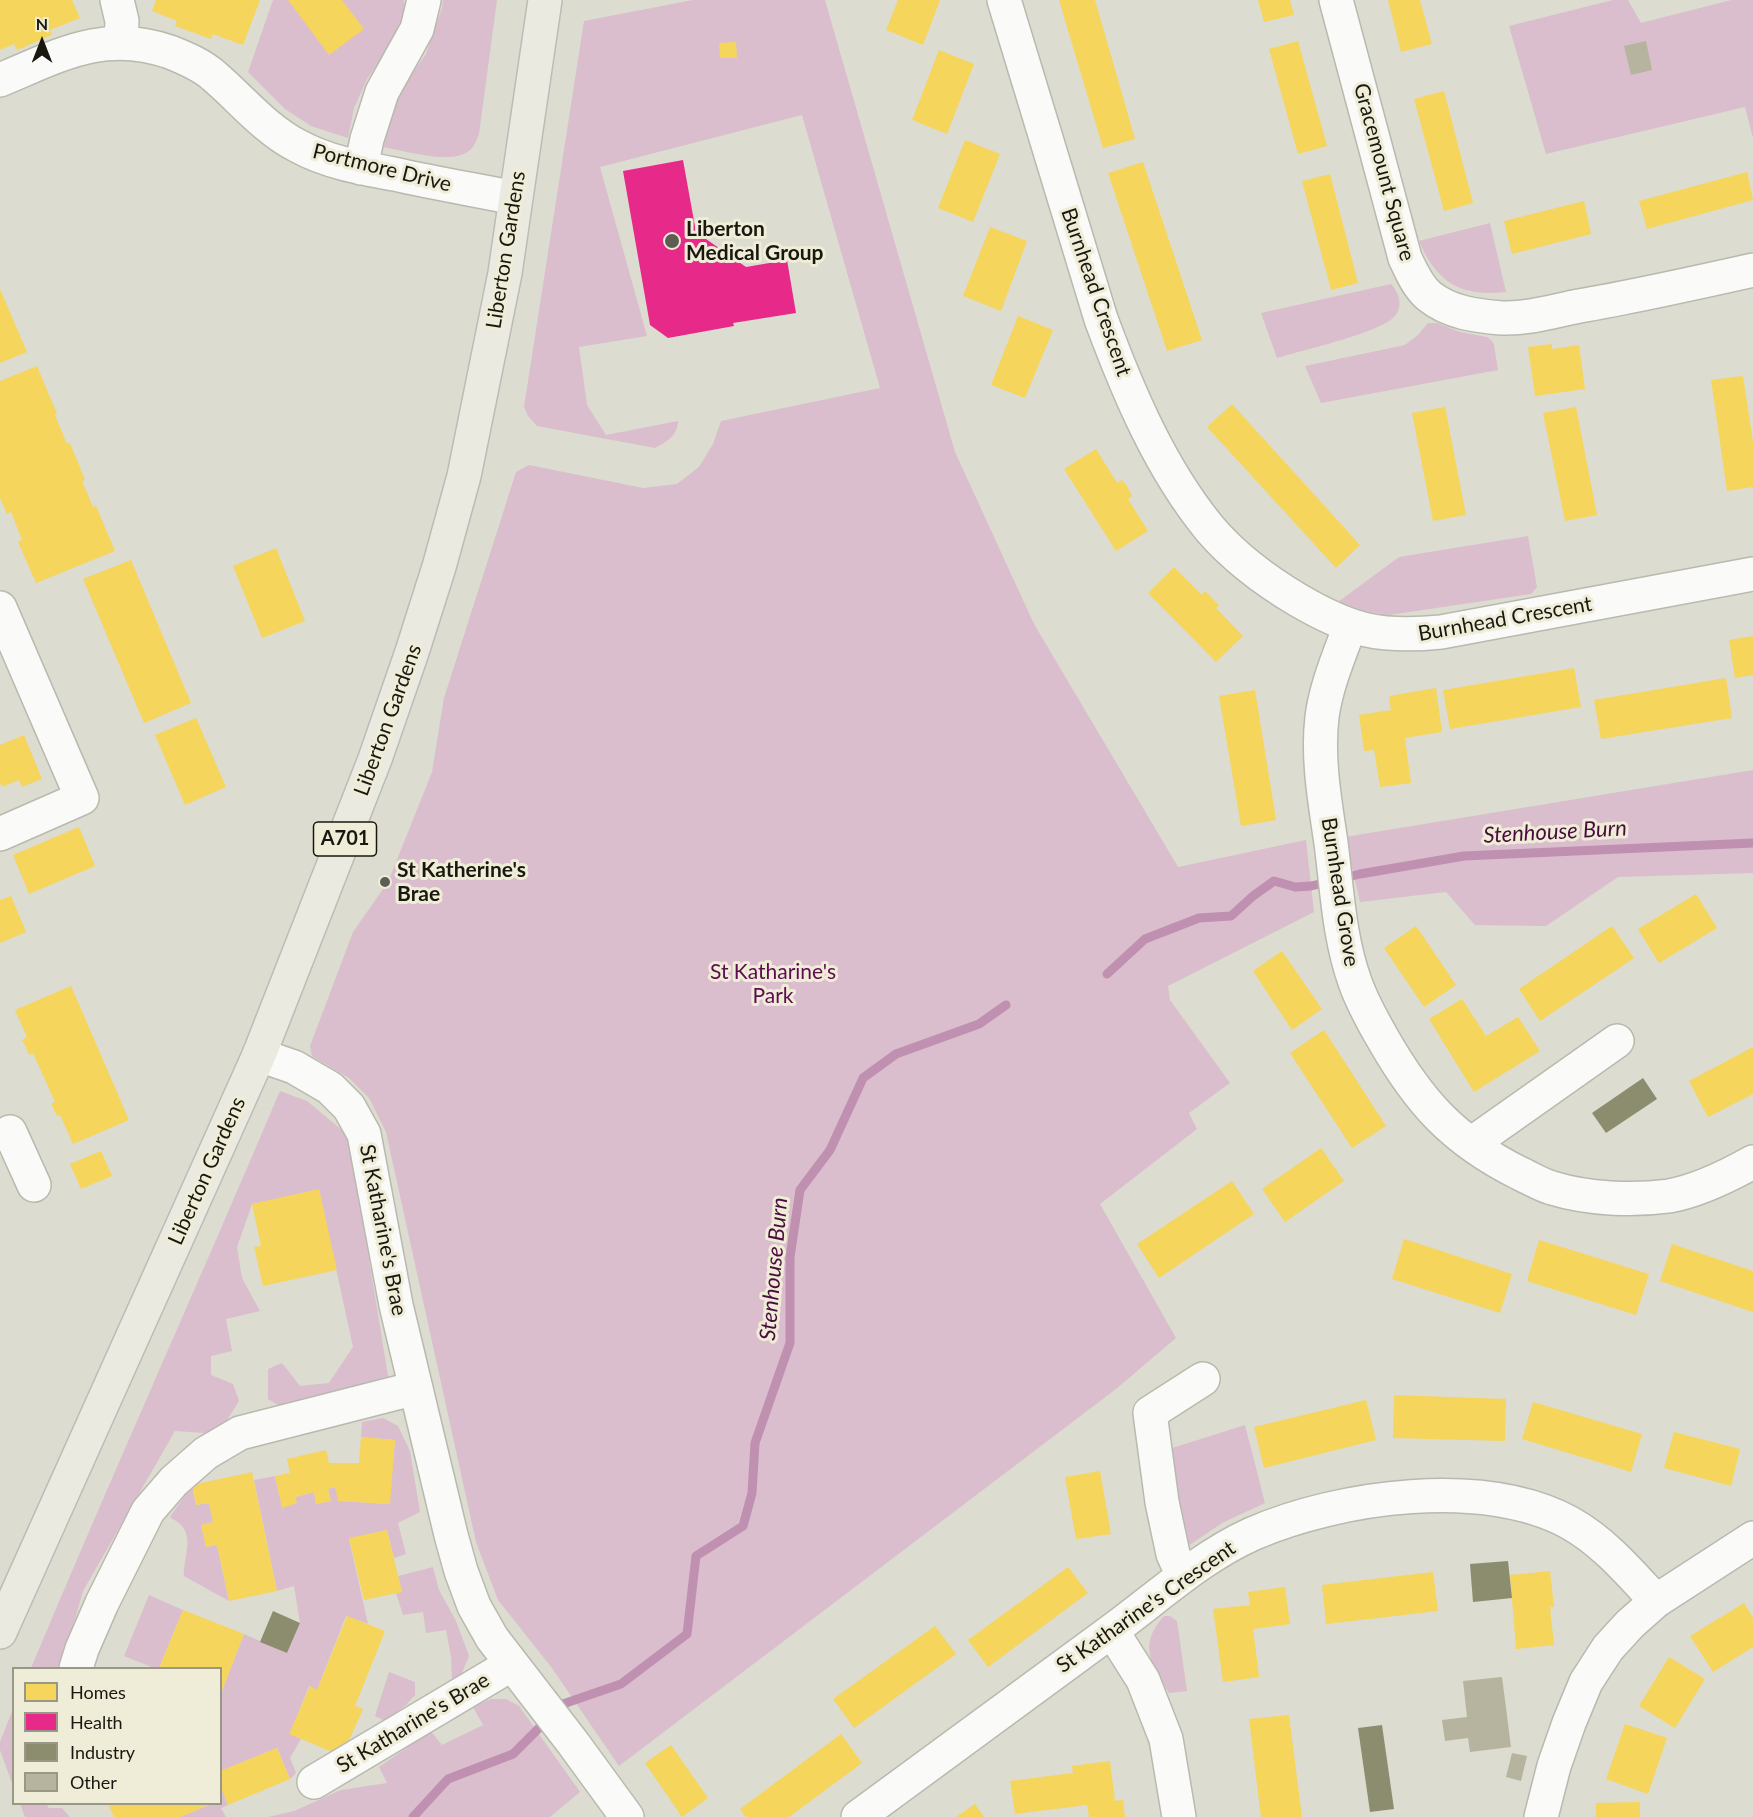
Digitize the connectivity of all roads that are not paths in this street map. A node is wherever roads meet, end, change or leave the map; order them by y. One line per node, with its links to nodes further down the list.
1 (117, 0): 6 (street)
2 (424, 0): 8 (street)
3 (544, 0): 9 (main road, Liberton Gardens / A701)
4 (1004, 0): 13 (street, Burnhead Crescent)
5 (1336, 0): 10 (street, Gracemount Square)
6 (121, 42): 7 (street, Portmore Drive); 8 (street, Portmore Drive)
7 (0, 80)
8 (361, 168): 9 (street, Portmore Drive)
9 (515, 198): 16 (main road, Liberton Gardens / A701)
10 (1753, 270)
11 (1753, 574): 13 (street, Burnhead Crescent)
12 (0, 608): 14 (street)
13 (1350, 626): 18 (street, Burnhead Grove)
14 (0, 834)
15 (1617, 1041): 18 (street)
16 (260, 1055): 22 (street, St Katharine's Brae); 27 (main road, Liberton Gardens / A701)
17 (3, 1126): 20 (street)
18 (1471, 1144): 19 (street, Burnhead Grove)
19 (1753, 1162)
20 (34, 1185)
21 (1203, 1379): 24 (street)
22 (416, 1388): 28 (street, St Katharine's Brae); 29 (street)
23 (1753, 1538): 25 (street)
24 (1183, 1576): 25 (street, St Katharine's Crescent); 26 (street, St Katharine's Crescent)
25 (1656, 1601): 34 (street)
26 (1112, 1631): 32 (street, St Katharine's Crescent); 33 (street)
27 (0, 1632)
28 (512, 1664): 30 (street, St Katharine's Brae); 31 (street, St Katharine's Brae)
29 (76, 1667)
30 (314, 1782)
31 (627, 1817)
32 (858, 1817)
33 (1179, 1817)
34 (1540, 1817)

